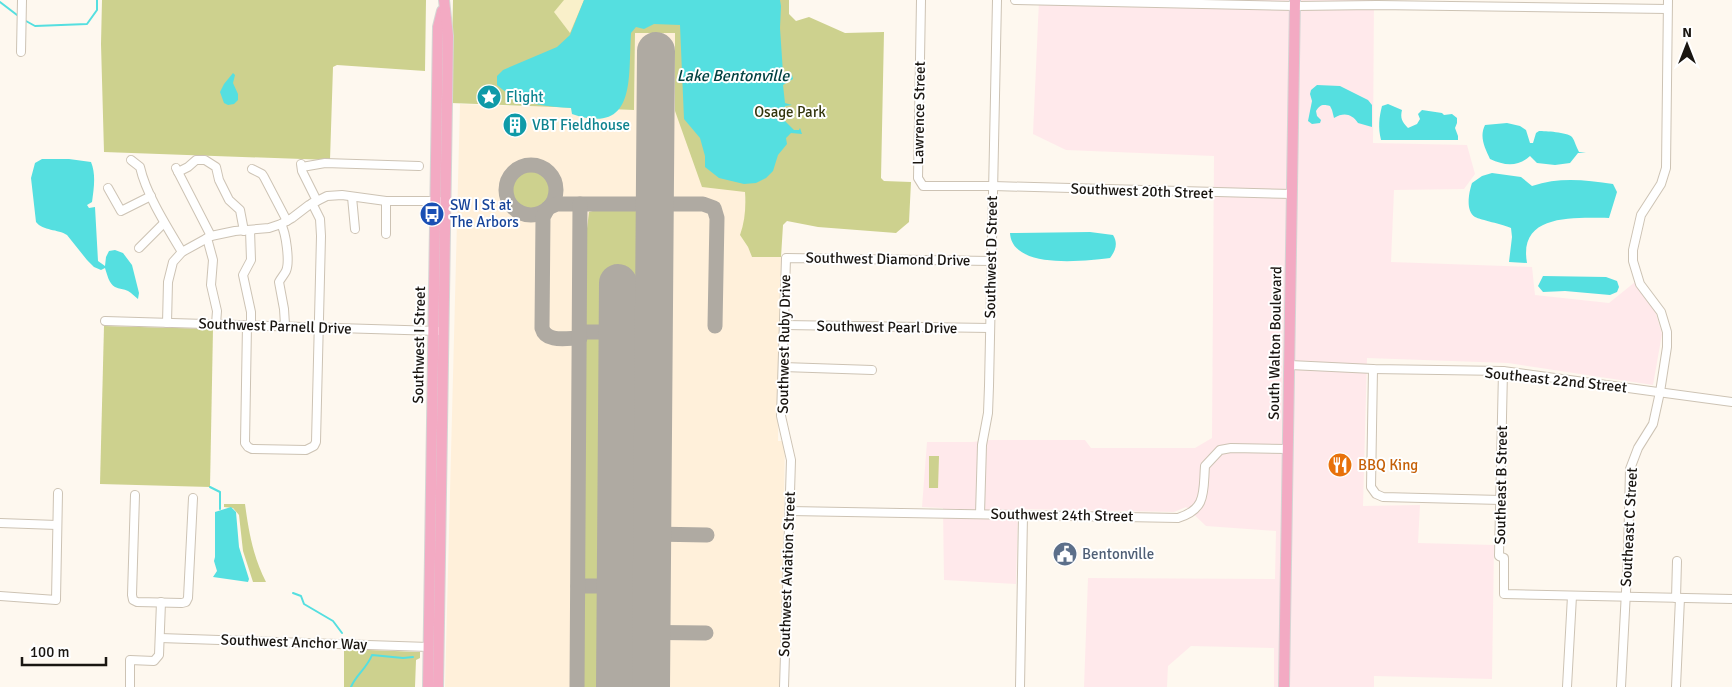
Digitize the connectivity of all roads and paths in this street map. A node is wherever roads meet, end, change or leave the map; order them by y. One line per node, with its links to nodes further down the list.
1 (22, 0): 13 (street)
2 (921, 0): 17 (street, Lawrence Street)
3 (997, 0): 17 (street, Southwest D Street)
4 (1015, 0): 8 (street)
5 (1608, 0): 11 (street)
6 (1668, 0): 12 (street, Southeast C Street)
7 (444, 2): 23 (main road, Southwest I Street)
8 (1240, 2): 9 (street)
9 (1295, 3): 10 (street); 19 (main road, South Walton Boulevard)
10 (1496, 4): 11 (street)
11 (1608, 9): 12 (street)
12 (1667, 9): 49 (street, Southeast C Street)
13 (21, 52)
14 (131, 160): 20 (street)
15 (419, 166): 24 (street)
16 (252, 170): 26 (street)
17 (993, 186): 19 (street, Southwest 20th Street); 34 (street, Southwest D Street)
18 (108, 188): 20 (street)
19 (1292, 194): 44 (main road, South Walton Boulevard)
20 (151, 196): 25 (street)
21 (352, 197): 22 (street); 24 (street); 27 (street)
22 (386, 201): 23 (street); 29 (street)
23 (441, 201): 43 (main road, Southwest I Street)
24 (314, 202): 26 (street); 41 (street)
25 (164, 222): 31 (street); 32 (street)
26 (284, 223): 28 (street); 39 (street)
27 (355, 229)
28 (247, 230): 30 (street); 30 (street); 38 (street)
29 (386, 234)
30 (209, 237): 32 (street); 37 (street)
31 (140, 248)
32 (182, 252): 36 (street)
33 (786, 258): 34 (street, Southwest Diamond Drive); 40 (street, Southwest Ruby Drive)
34 (991, 261): 42 (street, Southwest D Street)
35 (105, 321): 36 (street, Southwest Parnell Drive)
36 (167, 322): 37 (street, Southwest Parnell Drive)
37 (216, 324): 38 (street, Southwest Parnell Drive)
38 (249, 325): 39 (street, Southwest Parnell Drive); 41 (street)
39 (285, 325): 41 (street, Southwest Parnell Drive)
40 (784, 325): 42 (street, Southwest Pearl Drive); 45 (street, Southwest Ruby Drive)
41 (319, 327): 43 (street, Southwest Parnell Drive)
42 (990, 328): 58 (street, Southwest D Street)
43 (439, 331): 70 (main road, Southwest I Street); 73 (main road, Southwest I Street)
44 (1290, 365): 46 (street, Southeast 22nd Street); 51 (main road, South Walton Boulevard)
45 (783, 367): 47 (street); 52 (street, Southwest Ruby Drive)
46 (1372, 369): 48 (street, Southeast 22nd Street); 56 (street)
47 (872, 370)
48 (1503, 372): 49 (street, Southeast 22nd Street); 56 (street, Southeast B Street)
49 (1660, 392): 50 (street, Southeast 22nd Street); 65 (street, Southeast C Street)
50 (1732, 402)
51 (1288, 449): 59 (street, Southwest 24th Street); 76 (main road, South Walton Boulevard)
52 (791, 460): 57 (street, Southwest Aviation Street)
53 (58, 493): 61 (street)
54 (135, 495): 68 (street)
55 (193, 498): 68 (street)
56 (1501, 500): 64 (street, Southeast B Street)
57 (790, 511): 58 (street, Southwest 24th Street); 74 (street, Southwest Aviation Street)
58 (980, 514): 59 (street, Southwest 24th Street)
59 (1023, 515): 75 (street)
60 (0, 523): 61 (street)
61 (57, 525): 63 (street)
62 (1677, 561): 66 (street)
63 (0, 596)
64 (1572, 596): 65 (street); 77 (street)
65 (1626, 597): 66 (street); 78 (street, Southeast C Street)
66 (1678, 598): 67 (street); 79 (street)
67 (1732, 599)
68 (162, 602): 69 (street)
69 (160, 638): 70 (street, Southwest Anchor Way); 71 (street)
70 (429, 647): 72 (main road, Southwest I Street)
71 (130, 687)
72 (428, 687)
73 (438, 687)
74 (784, 687)
75 (1020, 687)
76 (1284, 687)
77 (1567, 687)
78 (1621, 687)
79 (1676, 687)

